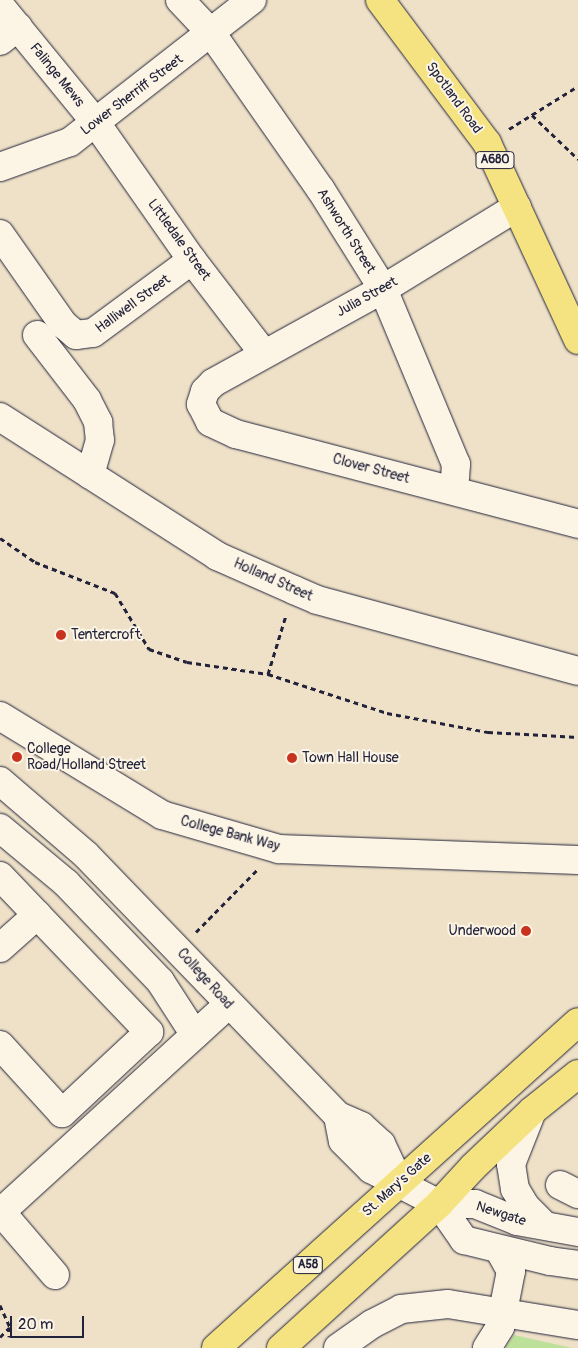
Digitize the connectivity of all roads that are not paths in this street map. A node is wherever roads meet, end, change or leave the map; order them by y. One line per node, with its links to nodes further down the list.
1 (180, 0): 7 (street, Ashworth Street)
2 (252, 0): 7 (street, Lower Sherriff Street)
3 (380, 0): 6 (main road, Spotland Road / A680)
4 (400, 0): 6 (main road)
5 (7, 25): 8 (street, Falinge Mews)
6 (406, 30): 10 (main road, Spotland Road / A680)
7 (212, 34): 8 (street, Lower Sherriff Street); 13 (street, Ashworth Street)
8 (96, 123): 9 (street, Lower Sherriff Street); 12 (street, Littledale Street)
9 (0, 167)
10 (517, 207): 13 (street, Julia Street); 15 (main road, Spotland Road / A680)
11 (0, 234): 12 (street, Halliwell Street)
12 (192, 260): 16 (street, Littledale Street)
13 (383, 290): 16 (street, Julia Street); 20 (street, Ashworth Street)
14 (37, 335): 19 (street)
15 (578, 340)
16 (264, 354): 17 (street, Julia Street)
17 (213, 383): 20 (street, Clover Street)
18 (0, 417): 19 (street, Holland Street)
19 (90, 475): 22 (street, Holland Street)
20 (454, 490): 21 (street, Clover Street)
21 (578, 524)
22 (578, 671)
23 (0, 716): 26 (street, College Bank Way)
24 (0, 781): 30 (street, College Road)
25 (0, 828): 32 (street)
26 (578, 860)
27 (0, 876): 28 (street)
28 (37, 915): 29 (street); 33 (street)
29 (0, 948)
30 (228, 1005): 32 (street); 36 (street, College Road)
31 (578, 1022): 36 (main road, St. Mary's Gate / A58)
32 (195, 1035): 42 (street)
33 (0, 1045)
34 (578, 1074): 35 (main road)
35 (532, 1111): 37 (main road); 38 (street)
36 (399, 1182): 37 (street, Newgate); 45 (main road, St. Mary's Gate / A58)
37 (439, 1204): 38 (street, Newgate); 40 (street); 46 (main road)
38 (544, 1225): 39 (street, Newgate)
39 (578, 1232)
40 (499, 1248): 41 (street); 43 (street)
41 (578, 1264)
42 (55, 1275)
43 (504, 1312): 44 (street); 47 (street); 48 (street)
44 (578, 1325)
45 (216, 1348)
46 (281, 1348)
47 (338, 1348)
48 (487, 1348)

